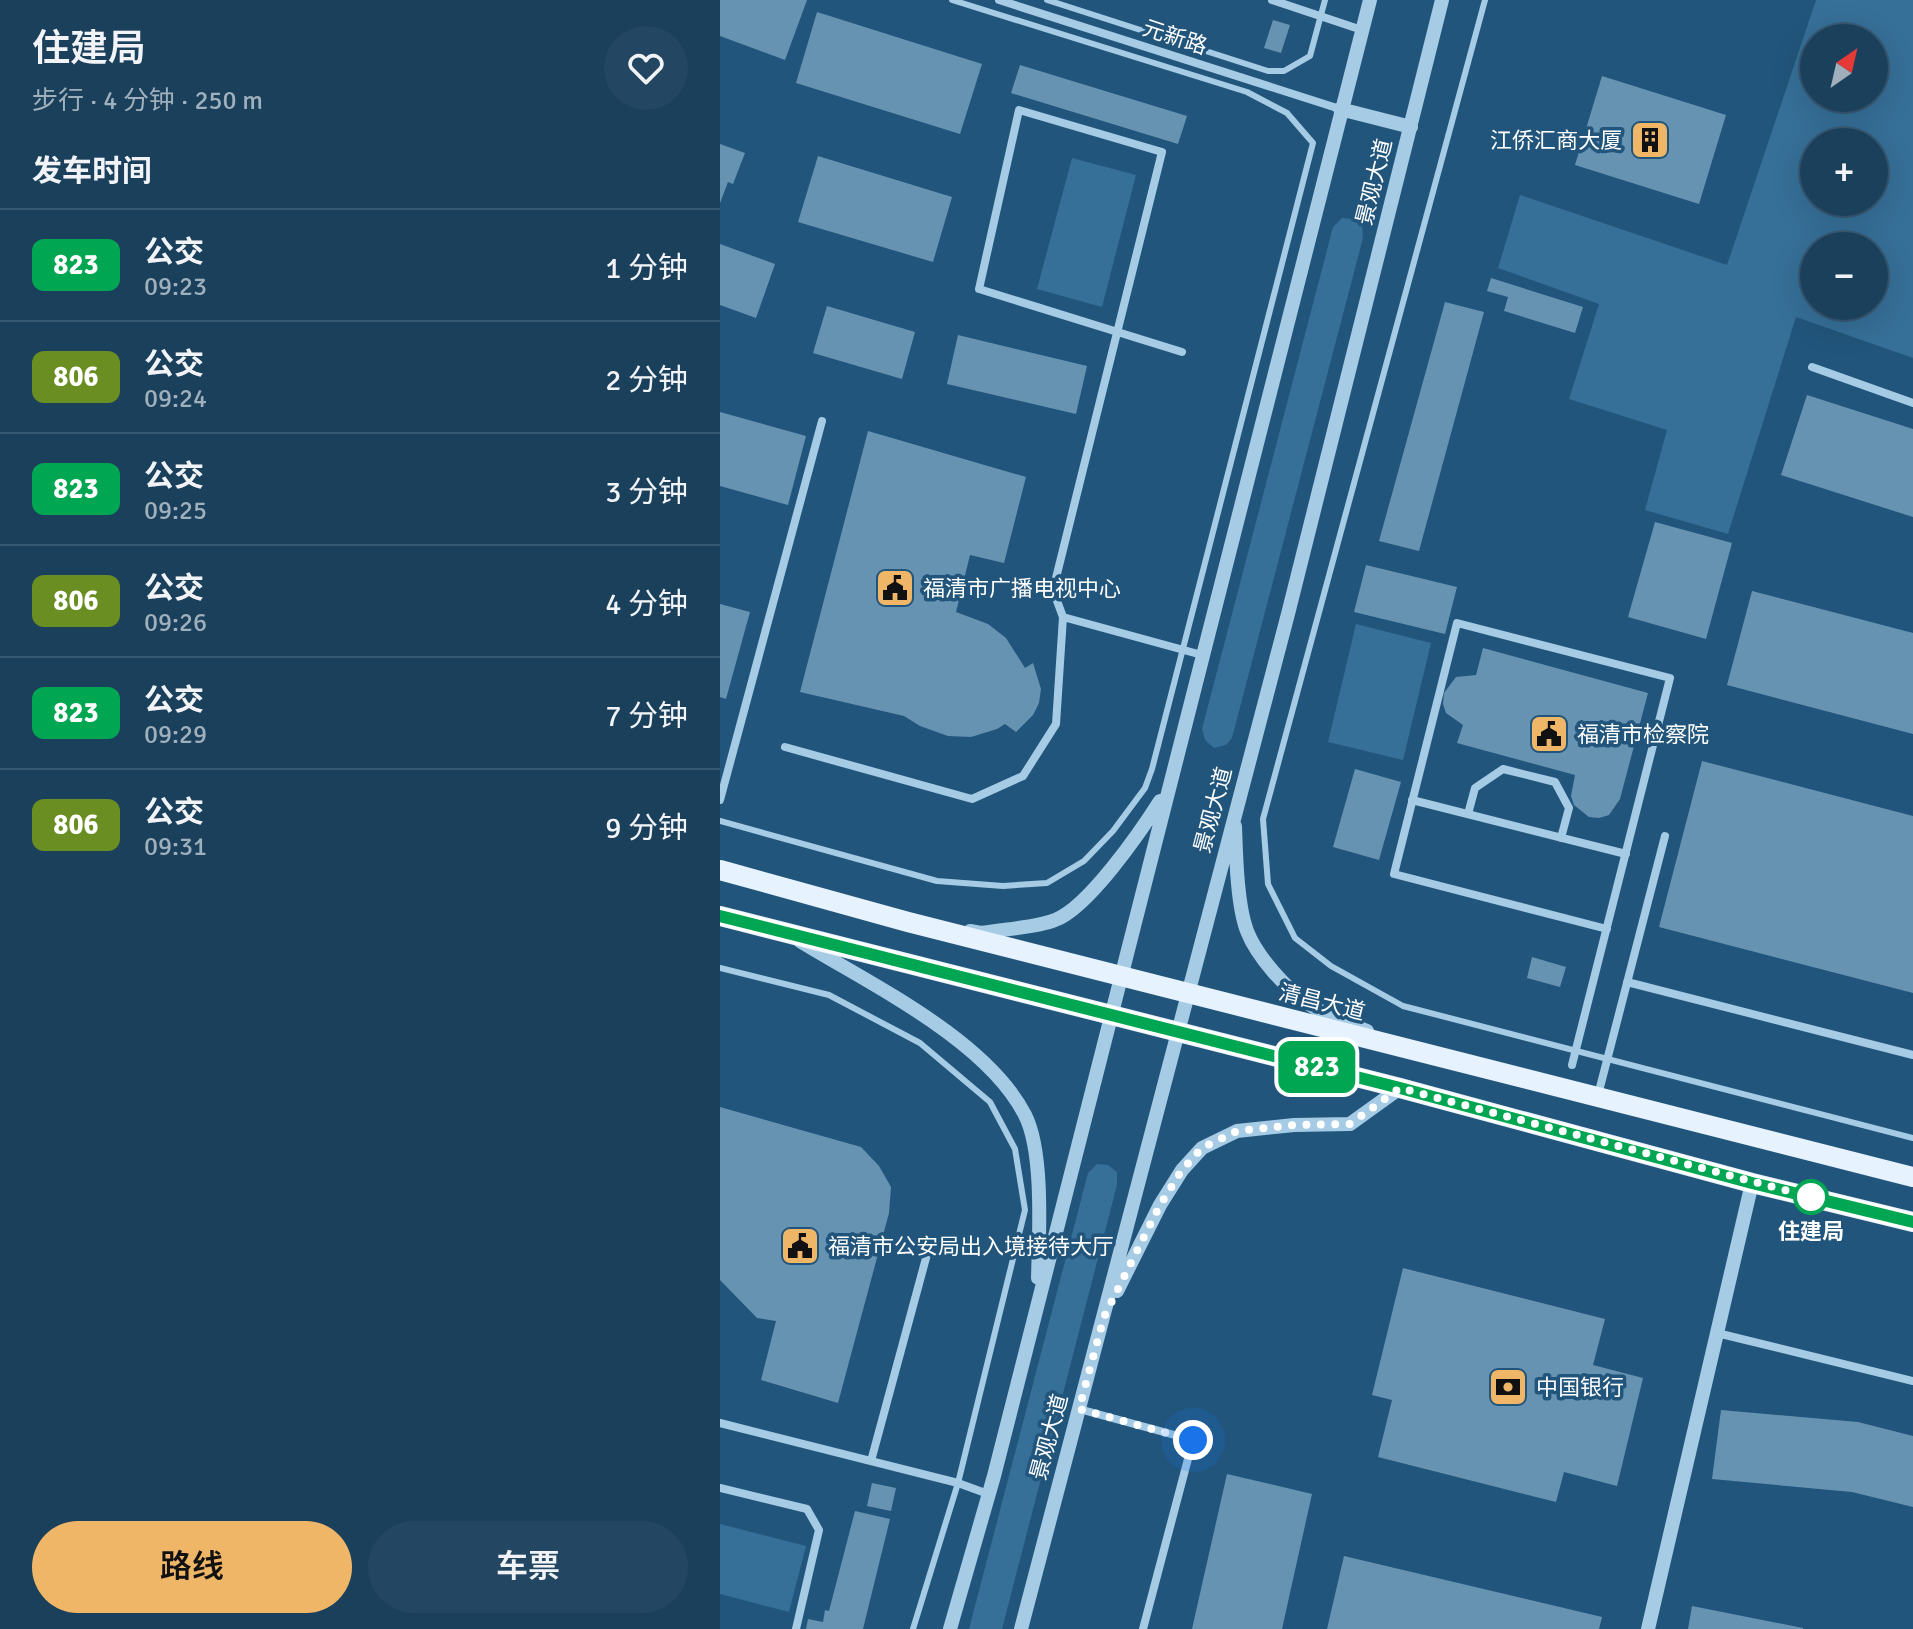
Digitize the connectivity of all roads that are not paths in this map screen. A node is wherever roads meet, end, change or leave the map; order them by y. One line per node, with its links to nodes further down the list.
1 (952, 0): 19 (lane)
2 (999, 0): 11 (street, 元新路)
3 (1047, 0): 9 (lane)
4 (1272, 0): 9 (street)
5 (1325, 0): 9 (lane)
6 (1370, 0): 10 (street, 景观大道)
7 (1442, 0): 12 (street, 景观大道)
8 (1485, 0): 44 (lane)
9 (1321, 16): 10 (street)
10 (1362, 30): 11 (street, 景观大道)
11 (1340, 109): 12 (street); 20 (street, 景观大道)
12 (1411, 127): 26 (street, 景观大道)
13 (1117, 332): 13 (street); 14 (street); 18 (street)
14 (1182, 352)
15 (1812, 367): 16 (street)
16 (1913, 403)
17 (822, 421): 22 (street)
18 (1063, 617): 19 (street); 21 (street)
19 (1182, 650): 20 (street); 28 (lane)
20 (1202, 655): 23 (street, 景观大道)
21 (785, 747)
22 (725, 764): 24 (street)
23 (1167, 790): 34 (street); 38 (street, 景观大道)
24 (720, 800)
25 (1412, 800): 27 (street); 31 (street); 35 (street)
26 (1235, 810): 40 (street, 景观大道); 43 (street)
27 (1468, 814): 30 (street); 30 (street)
28 (720, 821)
29 (1665, 836): 39 (street)
30 (1561, 838): 31 (street)
31 (1626, 854): 35 (street)
32 (720, 870): 34 (main road, 清昌大道)
33 (720, 916): 36 (main road)
34 (908, 922): 38 (main road, 清昌大道)
35 (1607, 929): 44 (street)
36 (786, 933): 41 (main road); 55 (street)
37 (720, 968): 62 (lane)
38 (1120, 976): 40 (main road, 清昌大道); 41 (street, 景观大道)
39 (1627, 982): 45 (street); 46 (street)
40 (1188, 993): 42 (street, 景观大道); 43 (main road, 清昌大道)
41 (1110, 1015): 42 (main road); 55 (street, 景观大道)
42 (1177, 1032): 48 (main road); 56 (street, 景观大道)
43 (1408, 1049): 49 (main road, 清昌大道)
44 (1576, 1051): 46 (lane); 47 (street)
45 (1913, 1055)
46 (1607, 1059): 49 (street); 50 (lane)
47 (1572, 1065)
48 (1400, 1088): 52 (main road); 56 (street)
49 (1597, 1097): 51 (main road, 清昌大道)
50 (1913, 1138)
51 (1913, 1177)
52 (1752, 1183): 53 (main road); 57 (street)
53 (1913, 1222)
54 (929, 1247): 61 (street)
55 (1037, 1303): 64 (street, 景观大道)
56 (1104, 1317): 59 (street, 景观大道)
57 (1717, 1333): 58 (street); 70 (street)
58 (1913, 1381)
59 (1079, 1409): 68 (street, 景观大道); 69 (street)
60 (720, 1423): 61 (street)
61 (871, 1461): 62 (street)
62 (958, 1483): 64 (street); 66 (lane)
63 (720, 1488): 65 (street)
64 (988, 1494): 67 (street, 景观大道)
65 (796, 1629)
66 (913, 1629)
67 (950, 1629)
68 (1021, 1629)
69 (1143, 1629)
70 (1648, 1629)

